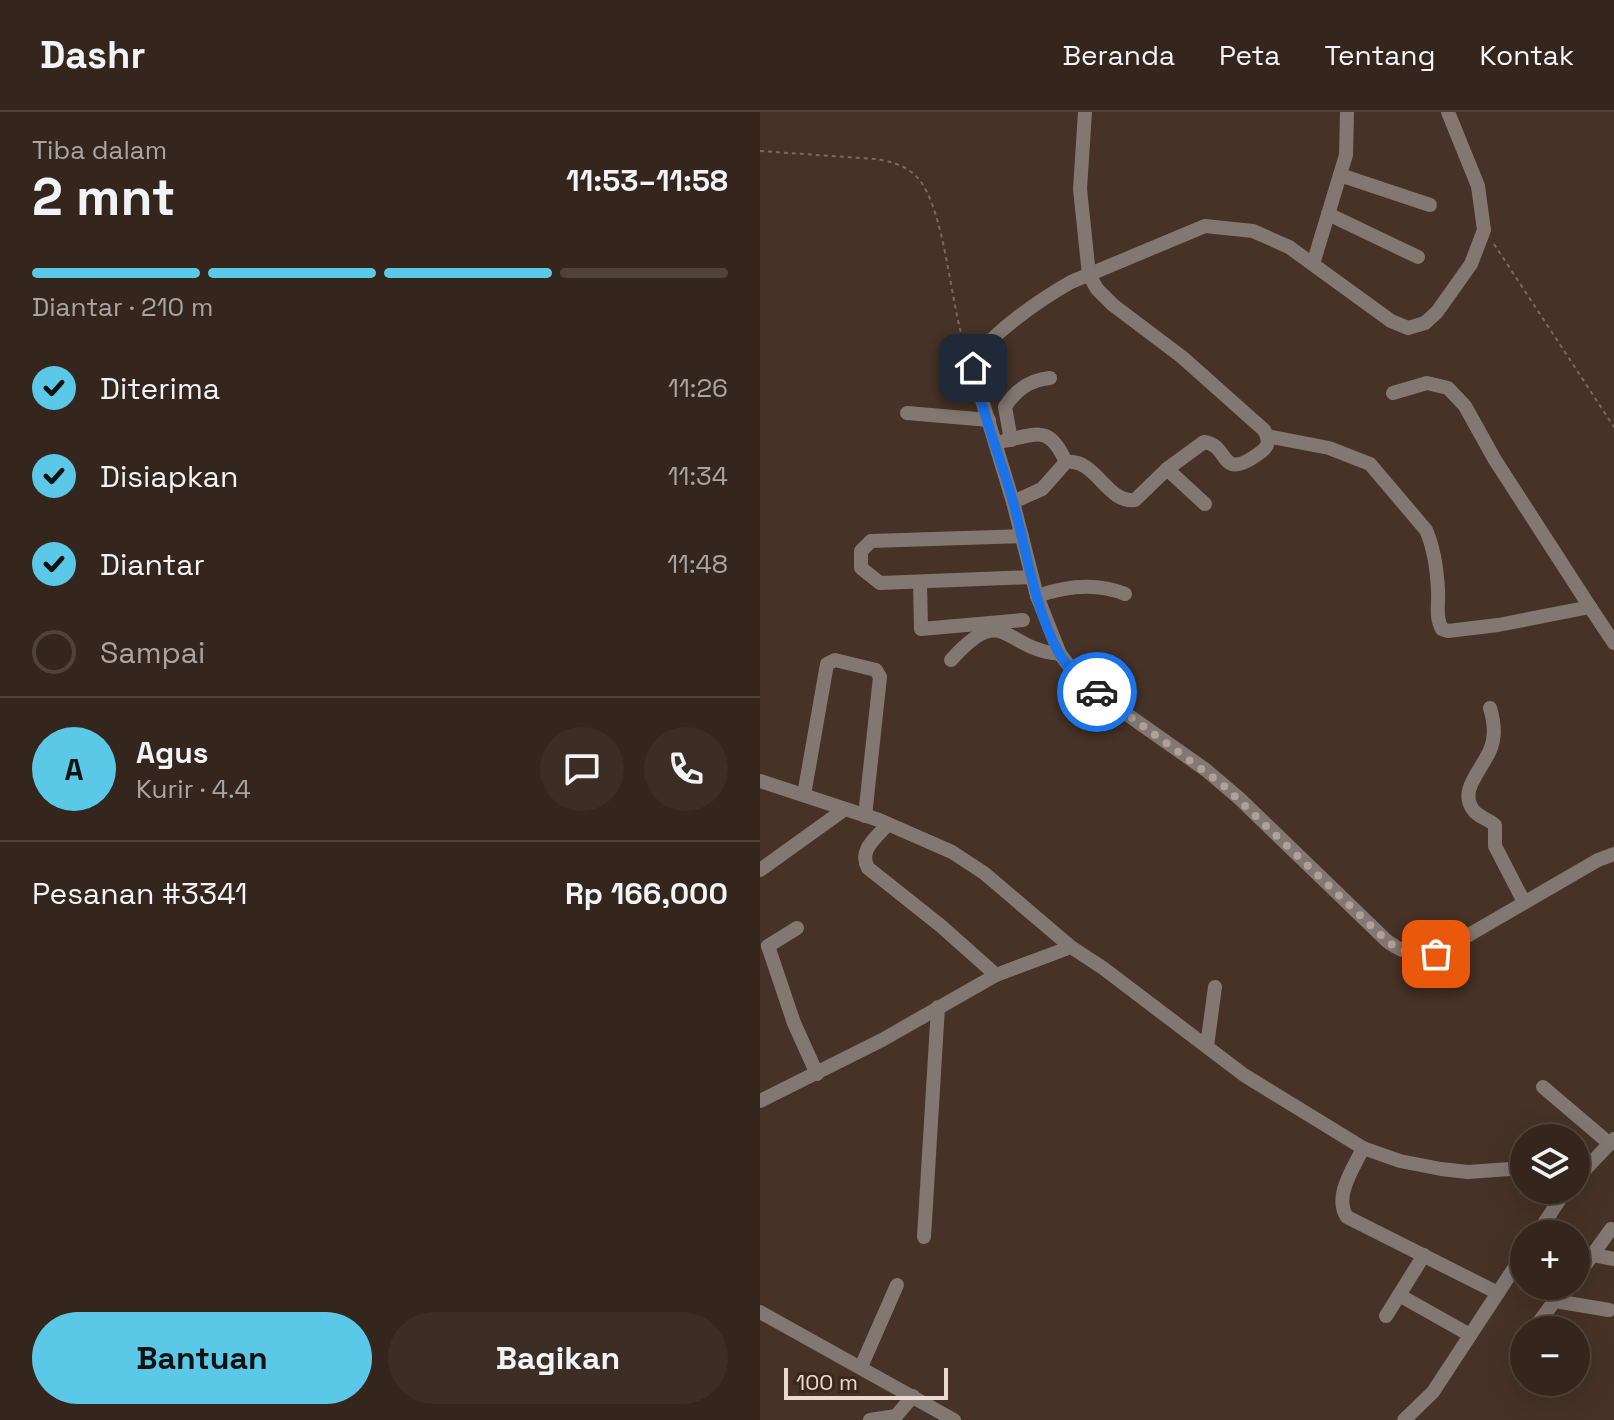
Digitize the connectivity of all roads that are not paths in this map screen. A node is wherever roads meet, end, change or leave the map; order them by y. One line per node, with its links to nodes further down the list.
1 (1085, 112): 9 (street)
2 (1347, 112): 4 (street)
3 (1448, 112): 8 (street)
4 (1340, 175): 5 (street); 6 (street)
5 (1430, 205)
6 (1328, 214): 7 (street); 8 (street)
7 (1418, 257)
8 (1313, 264): 9 (street)
9 (1089, 275): 13 (street); 14 (street)
10 (1050, 378): 15 (street)
11 (1393, 393): 25 (street)
12 (907, 413): 13 (street)
13 (989, 420): 15 (street)
14 (1267, 436): 17 (street); 25 (street)
15 (1004, 441): 16 (street); 18 (street)
16 (1066, 462): 17 (street); 18 (street)
17 (1167, 469): 19 (street)
18 (1013, 502): 20 (street)
19 (1205, 504)
20 (1022, 536): 21 (street); 22 (street)
21 (1032, 577): 22 (street); 24 (street)
22 (920, 582): 26 (street)
23 (1125, 594): 24 (street)
24 (1039, 602): 26 (street); 29 (street)
25 (1590, 607): 28 (street)
26 (1023, 620): 27 (street)
27 (1006, 631): 29 (street); 30 (street)
28 (1614, 643)
29 (1060, 654): 39 (street)
30 (951, 660)
31 (1490, 708): 39 (street)
32 (760, 781): 33 (street)
33 (804, 795): 34 (street); 35 (street)
34 (845, 809): 35 (street); 38 (street)
35 (865, 816): 36 (street)
36 (888, 824): 41 (street); 42 (street)
37 (1614, 854): 39 (street)
38 (760, 870)
39 (1524, 902)
40 (797, 928): 46 (street)
41 (1071, 947): 42 (street); 45 (street)
42 (996, 975): 44 (street)
43 (1215, 987): 45 (street)
44 (938, 1007): 46 (street); 54 (street)
45 (1207, 1046): 49 (street)
46 (817, 1074): 48 (street)
47 (1543, 1087): 50 (street)
48 (760, 1101)
49 (1363, 1148): 52 (street); 55 (street)
50 (1608, 1148): 51 (street)
51 (1590, 1165)
52 (1510, 1169)
53 (1611, 1229): 56 (street)
54 (924, 1237)
55 (1424, 1255): 61 (street); 62 (street)
56 (1593, 1255): 57 (street); 58 (street)
57 (1590, 1259)
58 (1614, 1259)
59 (1510, 1276): 61 (street)
60 (897, 1285): 70 (street)
61 (1498, 1293): 69 (street)
62 (1399, 1295): 67 (street); 69 (street)
63 (1556, 1300): 68 (street)
64 (1589, 1300): 65 (street)
65 (1609, 1310)
66 (760, 1312): 70 (street)
67 (1386, 1316)
68 (1544, 1316)
69 (1470, 1335): 74 (street)
70 (861, 1367): 71 (street)
71 (913, 1396): 72 (street); 73 (street)
72 (870, 1420)
73 (954, 1420)
74 (1404, 1420)

